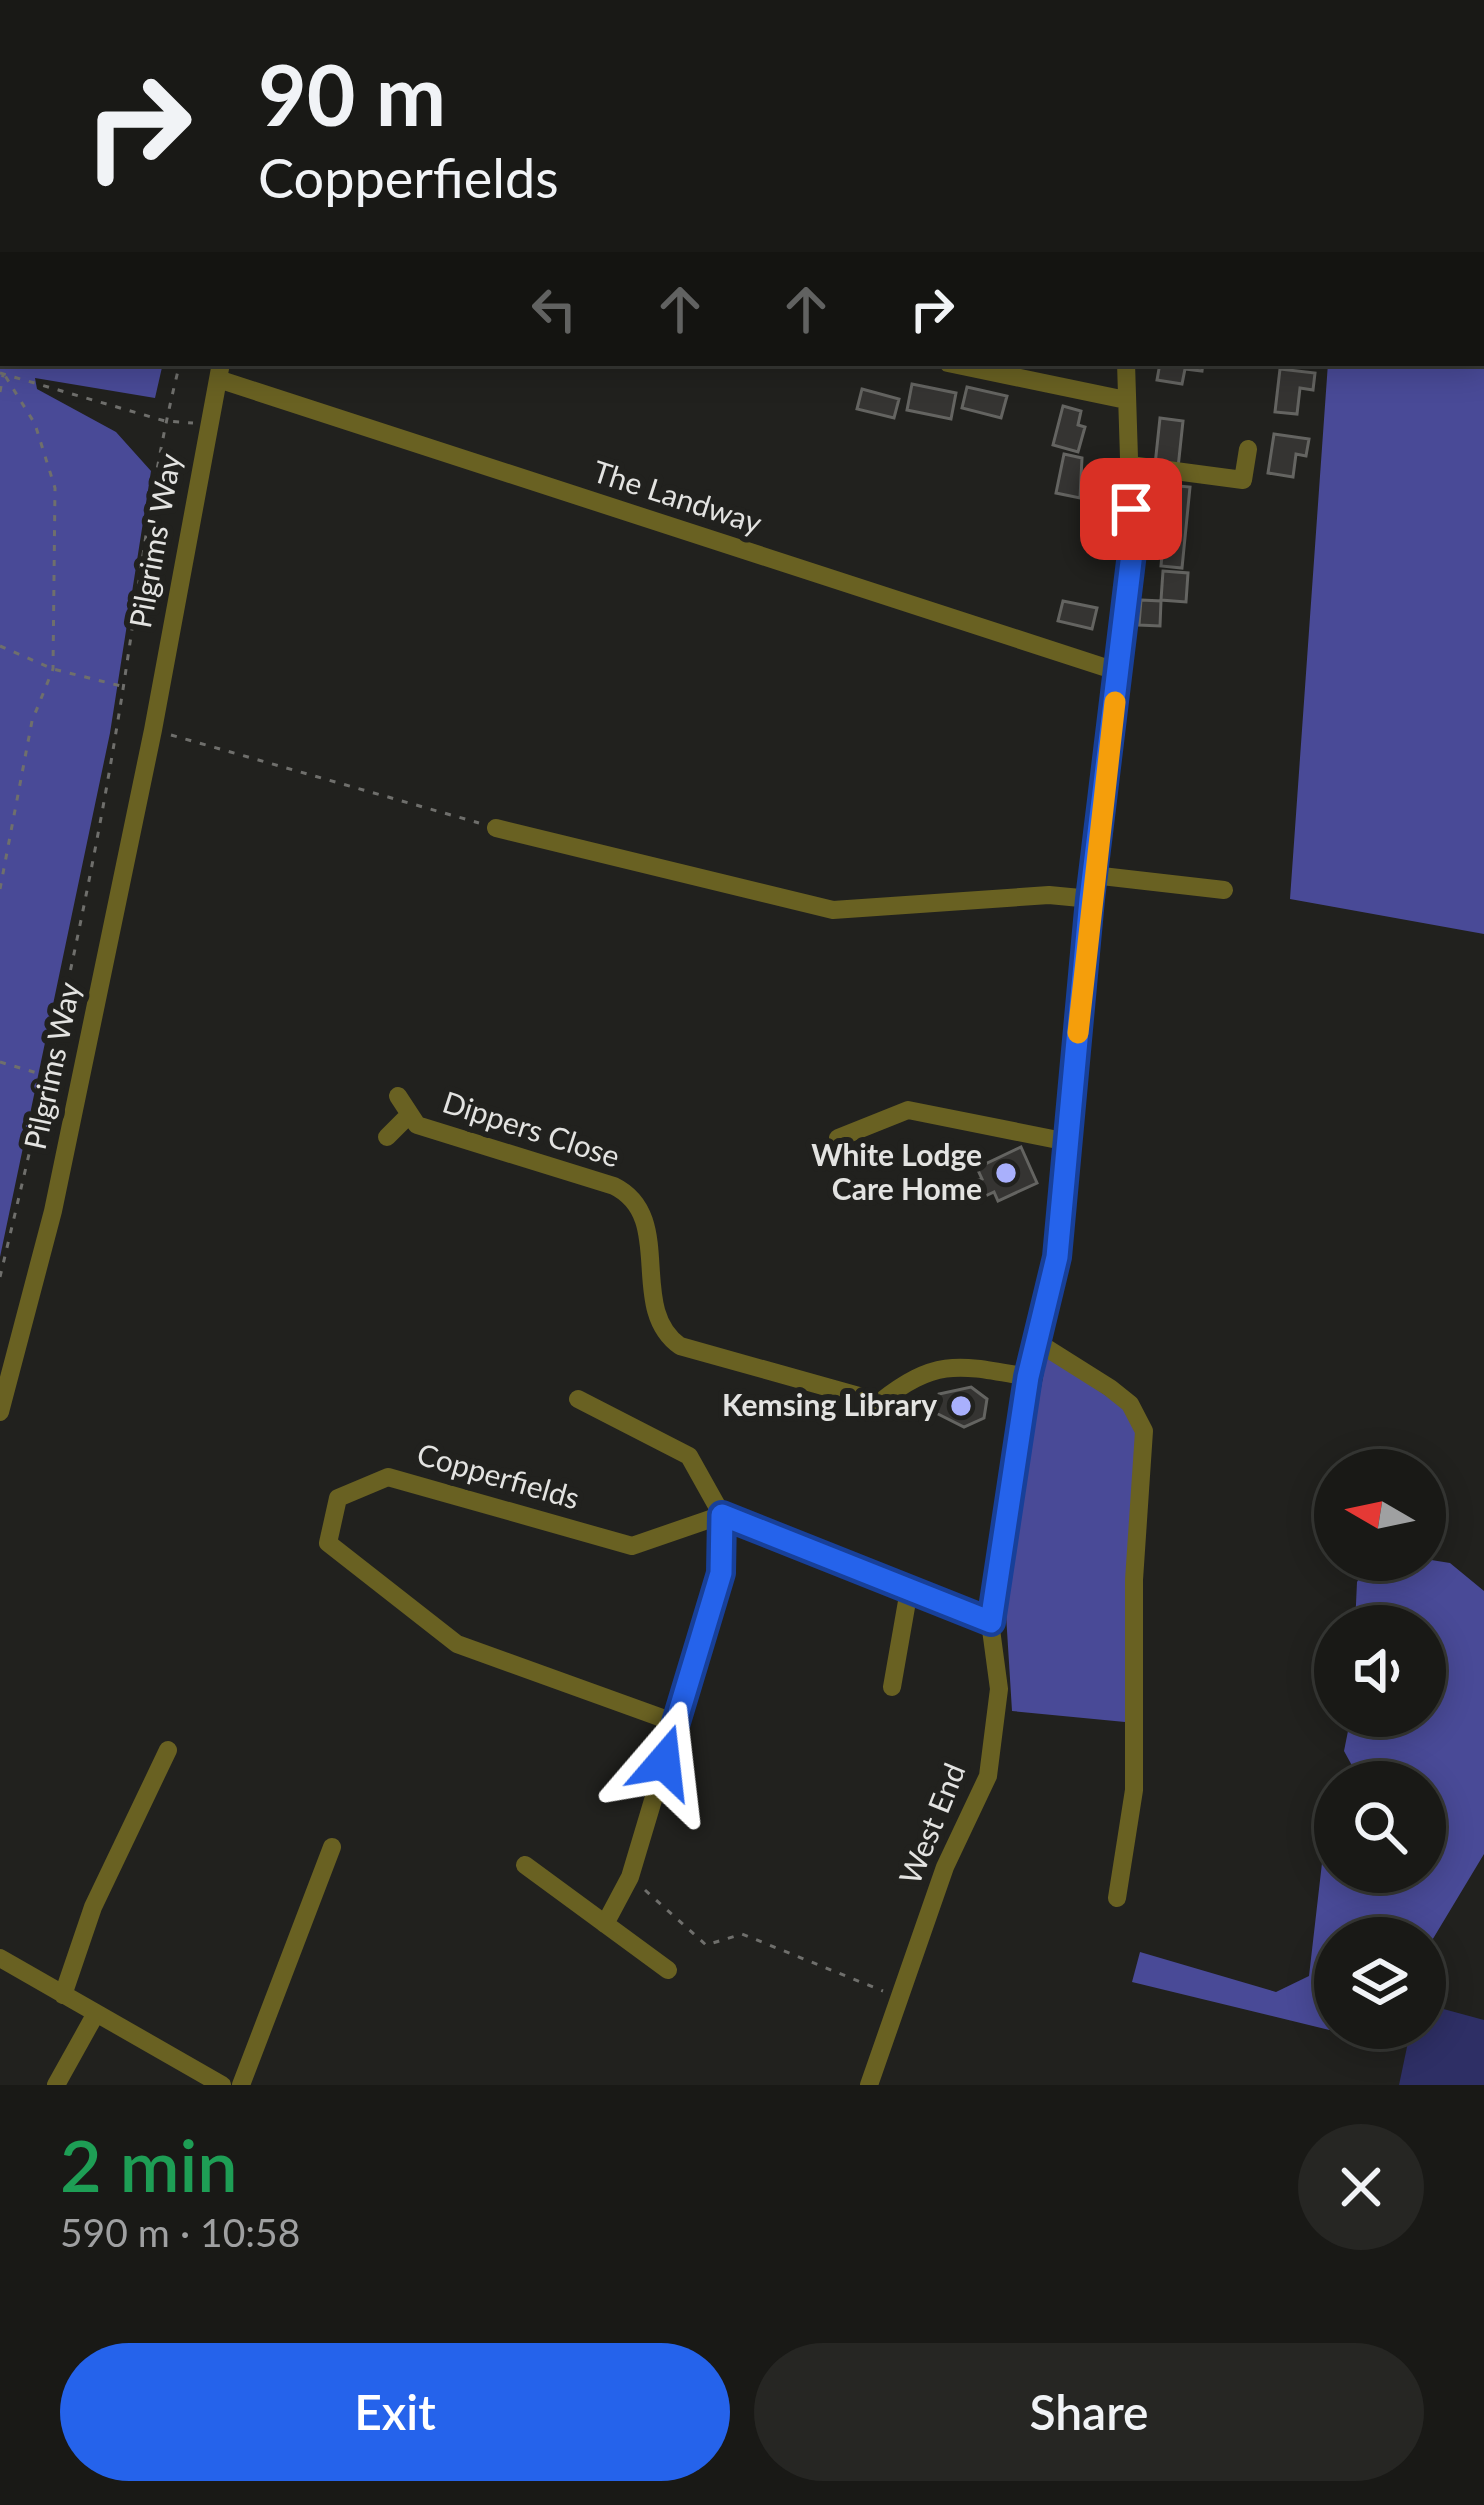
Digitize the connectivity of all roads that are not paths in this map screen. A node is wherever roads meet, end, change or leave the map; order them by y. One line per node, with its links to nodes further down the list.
1 (962, 366): 4 (street)
2 (1126, 366): 4 (street, West End)
3 (220, 371): 7 (street, The Landway); 8 (street, Pilgrims' Way)
4 (1126, 400): 6 (street, West End)
5 (1248, 449): 6 (street)
6 (1130, 465): 7 (street, West End)
7 (1119, 672): 10 (street, West End)
8 (153, 730): 21 (street, Pilgrims Way)
9 (496, 828): 12 (street)
10 (1093, 875): 11 (street); 12 (street, West End)
11 (1224, 890)
12 (1090, 899): 17 (street, West End)
13 (398, 1096): 14 (street, Dippers Close)
14 (407, 1117): 15 (street); 19 (street, Dippers Close)
15 (387, 1137)
16 (838, 1138): 17 (street)
17 (1068, 1142): 18 (street, West End)
18 (1037, 1342): 19 (street, West End); 30 (street)
19 (1028, 1377): 24 (street, West End)
20 (578, 1399): 22 (street)
21 (0, 1412)
22 (722, 1515): 23 (street); 26 (street); 26 (street, Copperfields)
23 (909, 1590): 24 (street); 25 (street)
24 (991, 1622): 39 (street, West End)
25 (892, 1687)
26 (676, 1723): 31 (street)
27 (168, 1750): 34 (street)
28 (332, 1847): 38 (street)
29 (525, 1865): 31 (street)
30 (1117, 1898)
31 (605, 1924): 33 (street)
32 (0, 1958): 34 (street)
33 (668, 1970)
34 (63, 1995): 35 (street)
35 (95, 2015): 36 (street); 37 (street)
36 (56, 2085)
37 (222, 2085)
38 (241, 2085)
39 (869, 2085)

